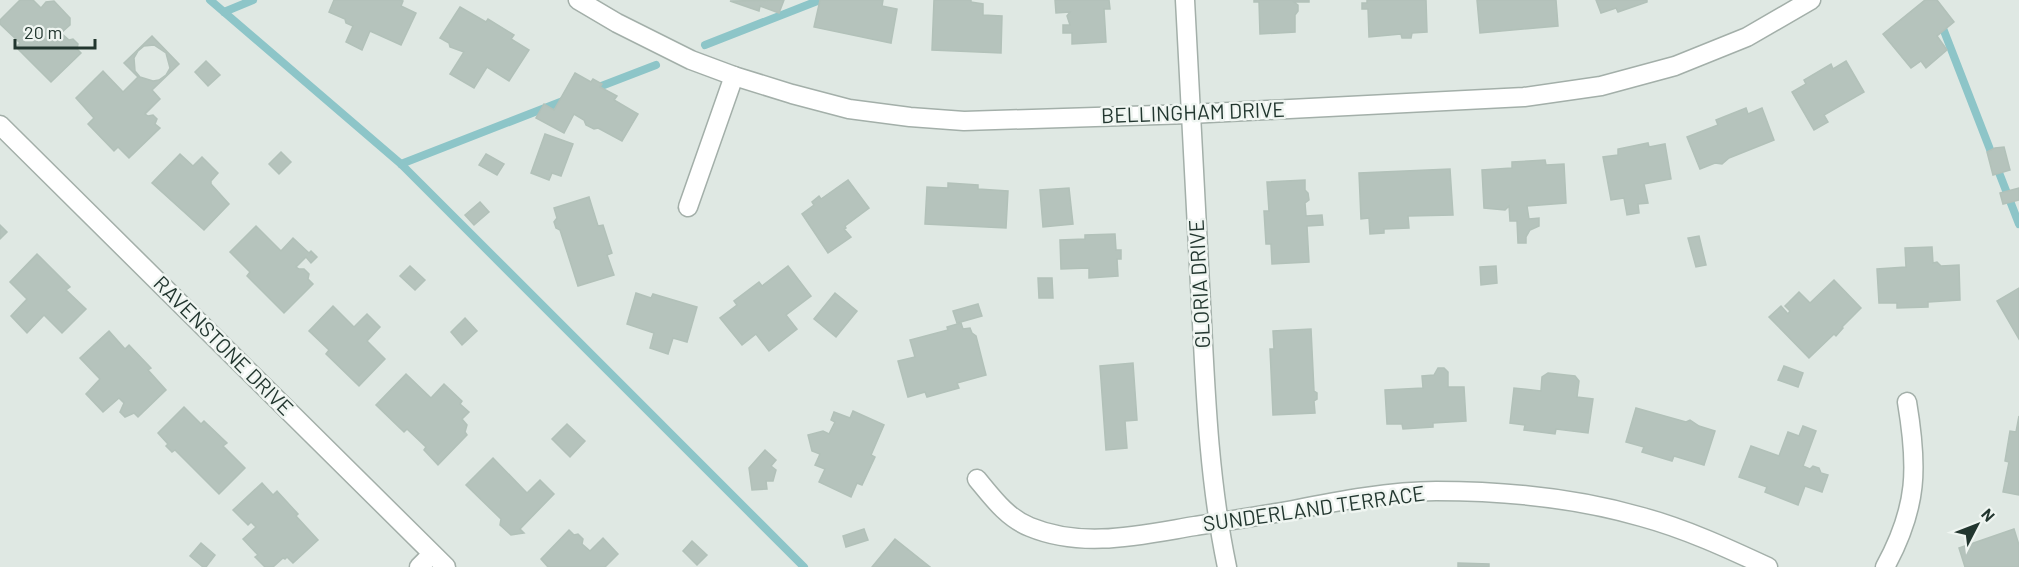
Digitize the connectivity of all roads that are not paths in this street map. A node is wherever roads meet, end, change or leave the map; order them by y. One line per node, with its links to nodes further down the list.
1 (578, 0): 4 (street, BELLINGHAM DRIVE)
2 (1185, 0): 5 (street, GLORIA DRIVE)
3 (1811, 0): 5 (street, BELLINGHAM DRIVE)
4 (734, 76): 5 (street, BELLINGHAM DRIVE); 7 (street)
5 (1190, 114): 10 (street, GLORIA DRIVE)
6 (0, 125): 11 (street, RAVENSTONE DRIVE)
7 (688, 207)
8 (1907, 402): 16 (street)
9 (977, 479): 10 (street, SUNDERLAND TERRACE)
10 (1218, 522): 14 (street, GLORIA DRIVE); 15 (street, SUNDERLAND TERRACE)
11 (432, 554): 12 (street); 13 (street, RAVENSTONE DRIVE)
12 (419, 567)
13 (446, 567)
14 (1227, 567)
15 (1768, 567)
16 (1885, 567)

